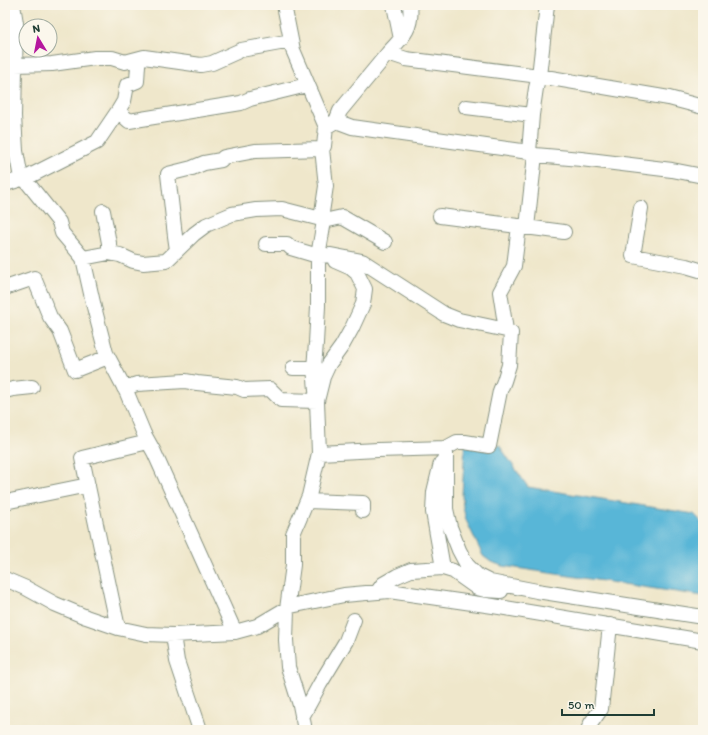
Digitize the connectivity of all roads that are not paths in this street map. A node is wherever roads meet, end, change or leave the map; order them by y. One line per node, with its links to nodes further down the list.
1 (14, 5): 10 (street)
2 (284, 5): 7 (street)
3 (394, 5): 6 (street)
4 (410, 5): 6 (street)
5 (547, 5): 11 (street)
6 (401, 39): 8 (street)
7 (290, 41): 9 (street); 12 (street)
8 (388, 53): 11 (street); 17 (street)
9 (137, 59): 10 (street); 15 (street)
10 (15, 65): 21 (street)
11 (539, 76): 14 (street); 16 (street)
12 (307, 85): 15 (street); 17 (street)
13 (466, 107): 16 (street)
14 (703, 107)
15 (118, 111): 21 (street)
16 (532, 116): 19 (street)
17 (331, 124): 18 (street); 19 (street)
18 (322, 149): 26 (street); 31 (street)
19 (532, 154): 20 (street); 27 (street)
20 (703, 176)
21 (21, 178): 22 (street); 34 (street)
22 (5, 184)
23 (641, 208): 35 (street)
24 (103, 211): 32 (street)
25 (440, 216): 27 (street)
26 (323, 220): 29 (street); 31 (street); 33 (street)
27 (523, 226): 28 (street); 37 (street)
28 (564, 232)
29 (385, 242)
30 (266, 244): 33 (street)
31 (177, 250): 32 (street)
32 (109, 254): 34 (street)
33 (320, 256): 37 (street); 40 (street); 44 (street)
34 (83, 258): 38 (street)
35 (703, 271)
36 (5, 288): 38 (street)
37 (506, 330): 46 (street)
38 (108, 357): 42 (street)
39 (293, 368): 40 (street)
40 (314, 368): 44 (street)
41 (32, 387): 43 (street)
42 (124, 388): 44 (street); 45 (street)
43 (5, 391)
44 (317, 401): 47 (street)
45 (148, 442): 48 (street); 61 (street)
46 (446, 448): 47 (street); 52 (street); 55 (street)
47 (319, 453): 49 (street)
48 (88, 486): 50 (street); 60 (street)
49 (307, 501): 51 (street); 56 (street)
50 (5, 502)
51 (363, 511)
52 (443, 568): 54 (street); 55 (street)
53 (5, 579): 60 (street)
54 (378, 591): 56 (street); 59 (street)
55 (537, 591): 57 (street)
56 (287, 609): 61 (street); 64 (street)
57 (703, 617)
58 (354, 620): 64 (street)
59 (610, 625): 63 (street); 66 (street)
60 (118, 628): 62 (street)
61 (235, 632): 62 (street)
62 (173, 634): 65 (street)
63 (703, 642)
64 (303, 723)
65 (200, 730)
66 (588, 730)

